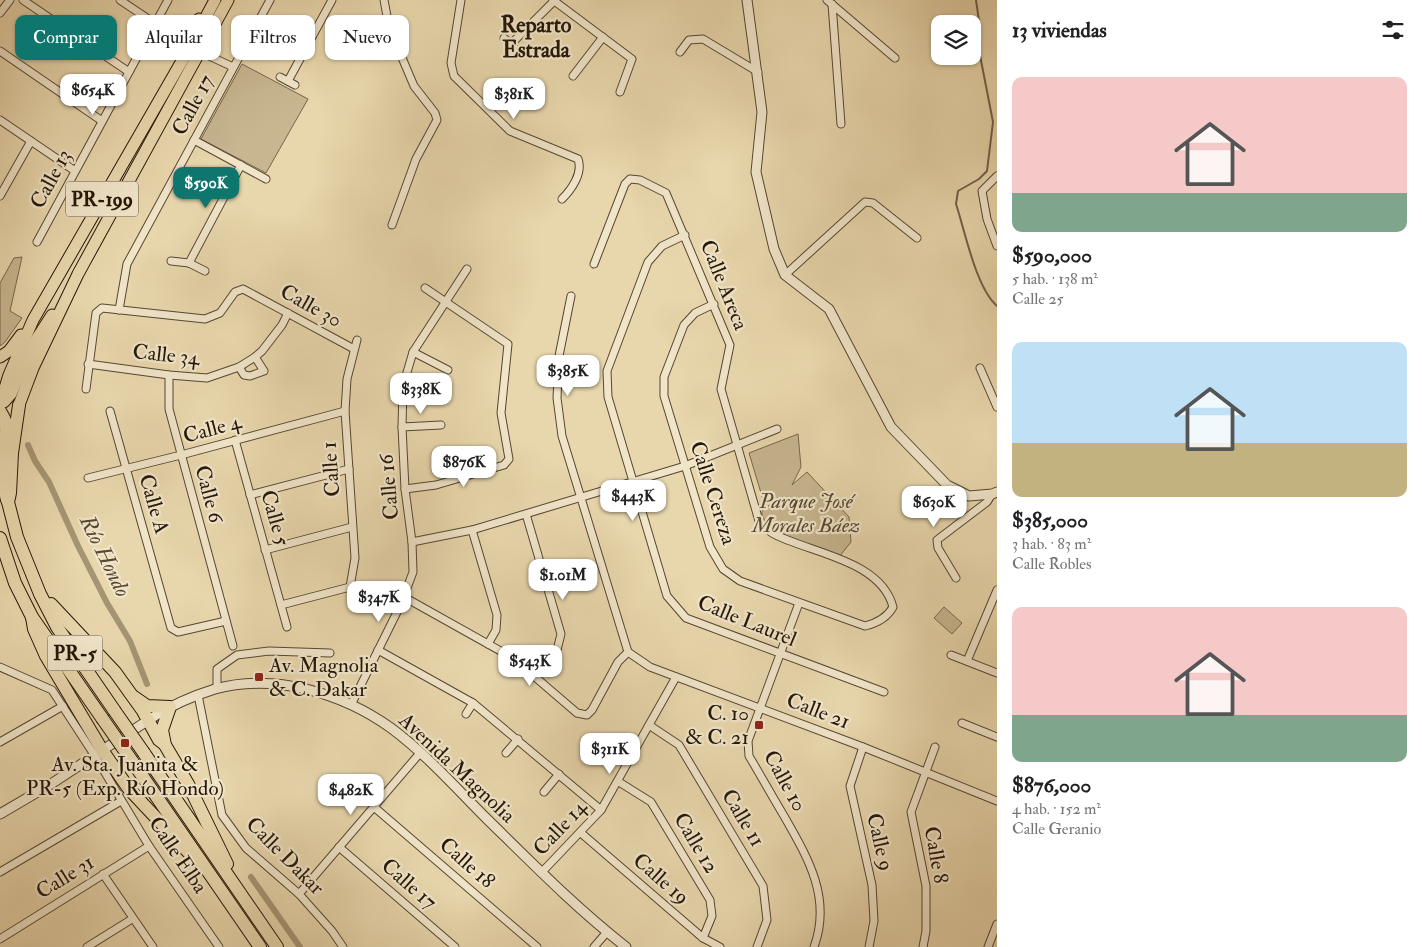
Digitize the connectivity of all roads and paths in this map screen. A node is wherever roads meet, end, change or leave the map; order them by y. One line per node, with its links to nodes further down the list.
1 (10, 0): 15 (street)
2 (23, 0): 33 (street)
3 (120, 0): 16 (street)
4 (168, 0): 17 (street, Calle 13)
5 (210, 0): 18 (highway)
6 (215, 0): 19 (highway, PR-199)
7 (228, 0): 20 (highway, PR-199)
8 (270, 0): 32 (street, Calle 17)
9 (332, 0): 36 (street)
10 (384, 0): 49 (street)
11 (461, 0): 48 (street)
12 (554, 0): 21 (street); 23 (street)
13 (747, 0): 34 (street)
14 (830, 2): 27 (street); 40 (street)
15 (0, 13)
16 (142, 15)
17 (160, 15)
18 (201, 15)
19 (209, 15)
20 (218, 15)
21 (603, 37): 35 (street); 37 (street)
22 (504, 38): 23 (street)
23 (511, 44): 24 (street)
24 (517, 50)
25 (0, 51): 39 (street)
26 (680, 52): 34 (street)
27 (895, 58)
28 (136, 60): 33 (street, Calle 13)
29 (188, 60): 67 (highway, PR-199)
30 (189, 60): 59 (highway, PR-199)
31 (218, 60): 32 (street)
32 (233, 67): 41 (street, Calle 17)
33 (129, 72): 39 (street, Calle 13)
34 (758, 72): 60 (street)
35 (573, 76)
36 (280, 77)
37 (620, 92)
38 (0, 120): 42 (street)
39 (102, 121): 44 (street, Calle 13)
40 (841, 124)
41 (194, 140): 43 (street); 65 (street, Calle 17)
42 (31, 141): 44 (street); 47 (street)
43 (241, 165): 46 (street); 55 (street)
44 (75, 171): 52 (street, Calle 13)
45 (997, 176): 53 (street)
46 (266, 179)
47 (0, 196)
48 (562, 199)
49 (392, 225)
50 (685, 236): 56 (street, Calle Areca); 64 (street, Calle Areca); 95 (street, Calle Laurel)
51 (917, 238): 60 (street)
52 (37, 242)
53 (997, 246)
54 (171, 261): 55 (street)
55 (189, 263): 58 (street)
56 (594, 264)
57 (467, 270): 63 (street, Calle 16)
58 (205, 271)
59 (78, 274): 79 (highway); 80 (highway, PR-199)
60 (785, 275): 97 (street)
61 (425, 288): 63 (street)
62 (571, 296): 99 (street)
63 (446, 301): 70 (street, Calle 16); 96 (street)
64 (714, 304): 89 (street, Calle Areca); 91 (street, Calle Cereza)
65 (119, 310): 66 (street, Calle 30); 73 (street)
66 (288, 313): 69 (street, Calle 30); 72 (street, Calle 34)
67 (33, 320): 71 (highway); 79 (highway, PR-199)
68 (357, 340): 69 (street, Calle 1)
69 (354, 349): 84 (street, Calle 1)
70 (413, 352): 76 (street); 86 (street, Calle 16)
71 (0, 357)
72 (255, 357): 74 (street, Calle 34); 74 (street)
73 (88, 364): 77 (street, Calle 34); 78 (street)
74 (239, 367): 77 (street, Calle 34)
75 (980, 368): 81 (street)
76 (448, 370)
77 (169, 375): 90 (street, Calle 6)
78 (86, 389)
79 (0, 405)
80 (19, 405): 100 (highway, PR-5)
81 (997, 406)
82 (0, 410): 100 (highway)
83 (110, 411): 92 (street, Calle A)
84 (345, 411): 88 (street, Calle 4); 93 (street, Calle 1)
85 (441, 425): 86 (street)
86 (402, 427): 96 (street, Calle 16)
87 (777, 430): 89 (street)
88 (235, 440): 90 (street, Calle 4); 98 (street, Calle 5)
89 (736, 446): 91 (street); 115 (street, Calle Areca)
90 (180, 456): 92 (street, Calle 4); 116 (street, Calle 6)
91 (685, 466): 95 (street); 112 (street, Calle Cereza)
92 (126, 469): 94 (street, Calle 4); 116 (street, Calle A)
93 (348, 469): 98 (street); 102 (street, Calle 1)
94 (88, 478)
95 (632, 482): 99 (street); 123 (street, Calle Laurel)
96 (406, 489): 105 (street, Calle 16)
97 (995, 493): 107 (street)
98 (250, 495): 106 (street, Calle 5)
99 (580, 498): 101 (street); 121 (street)
100 (8, 502): 110 (highway, PR-5)
101 (526, 514): 103 (street); 128 (street)
102 (352, 527): 106 (street); 108 (street, Calle 1)
103 (472, 530): 105 (street); 118 (street)
104 (0, 538): 114 (highway, PR-5)
105 (412, 542): 111 (street, Calle 16)
106 (265, 550): 113 (street, Calle 5)
107 (956, 578)
108 (350, 587): 111 (street); 113 (street)
109 (997, 590): 125 (street)
110 (40, 594): 133 (highway); 168 (highway, PR-5, bridge)
111 (403, 601): 118 (street); 120 (street, Calle 16)
112 (799, 603): 115 (street, Calle Cereza); 123 (street, Calle 10)
113 (281, 604): 117 (street, Calle 5)
114 (32, 617): 149 (highway); 164 (highway, PR-5, bridge)
115 (884, 618)
116 (226, 621): 119 (street, Calle 6)
117 (287, 627)
118 (488, 644): 128 (street)
119 (233, 646)
120 (378, 650): 134 (street); 135 (street, Calle 16)
121 (628, 652): 128 (street); 129 (street, Calle 21)
122 (330, 653): 130 (street)
123 (780, 654): 131 (street, Calle Laurel); 138 (street, Calle 10)
124 (951, 655): 125 (street)
125 (967, 661): 127 (street)
126 (0, 668): 136 (street, Calle Elba)
127 (997, 673)
128 (535, 676)
129 (676, 677): 138 (street, Calle 21); 142 (street, Calle 14)
130 (217, 689): 132 (street, Avenida Magnolia); 135 (street, Avenida Magnolia)
131 (884, 692)
132 (198, 695): 137 (street, Avenida Magnolia); 169 (street, Calle Dakar)
133 (134, 697): 137 (highway); 140 (highway)
134 (473, 703): 139 (street); 144 (street)
135 (351, 705): 150 (street, Avenida Magnolia)
136 (63, 706): 145 (street); 149 (street, Calle Elba)
137 (170, 707): 140 (street, Avenida Magnolia); 146 (highway)
138 (760, 708): 147 (street, Calle 21); 187 (street, Calle 10)
139 (466, 714)
140 (148, 720): 146 (highway); 149 (street, Avenida Magnolia)
141 (962, 723): 143 (street)
142 (649, 726): 154 (street, Calle 14); 186 (street, Calle 11)
143 (997, 737)
144 (518, 739): 151 (street); 153 (street)
145 (1, 741)
146 (165, 745): 168 (highway)
147 (862, 747): 152 (street, Calle 21); 188 (street, Calle 9)
148 (935, 747): 152 (street, Calle 8)
149 (98, 753): 156 (street, Calle Elba); 160 (street, Avenida Magnolia); 164 (highway)
150 (420, 753): 158 (street); 166 (street, Avenida Magnolia)
151 (506, 753)
152 (925, 772): 157 (street, Calle 21); 189 (street, Calle 8)
153 (559, 774): 155 (street); 159 (street)
154 (619, 782): 159 (street, Calle 14); 173 (street, Calle 12)
155 (544, 792)
156 (121, 801): 162 (street, Calle Elba); 165 (street)
157 (997, 801)
158 (374, 806): 163 (street); 182 (street, Calle 18)
159 (601, 810): 161 (street, Calle 14)
160 (0, 814)
161 (581, 833): 166 (street, Calle 14); 173 (street, Calle 19)
162 (149, 846): 167 (street, Calle 31); 177 (street, Calle Elba)
163 (339, 847): 169 (street); 181 (street, Calle 17)
164 (200, 860): 178 (highway, PR-5)
165 (0, 872)
166 (541, 873): 172 (street, Avenida Magnolia)
167 (103, 874): 170 (street); 174 (street, Calle 31)
168 (230, 878): 179 (highway, PR-5)
169 (299, 894): 180 (street, Calle Dakar)
170 (132, 919): 175 (street); 176 (street)
171 (997, 924): 190 (street)
172 (607, 932): 183 (street); 184 (street, Avenida Magnolia)
173 (703, 938): 185 (street, Calle 19)
174 (0, 939)
175 (87, 947)
176 (152, 947)
177 (219, 947)
178 (260, 947)
179 (277, 947)
180 (344, 947)
181 (455, 947)
182 (537, 947)
183 (594, 947)
184 (626, 947)
185 (720, 947)
186 (757, 947)
187 (814, 947)
188 (869, 947)
189 (923, 947)
190 (988, 947)

